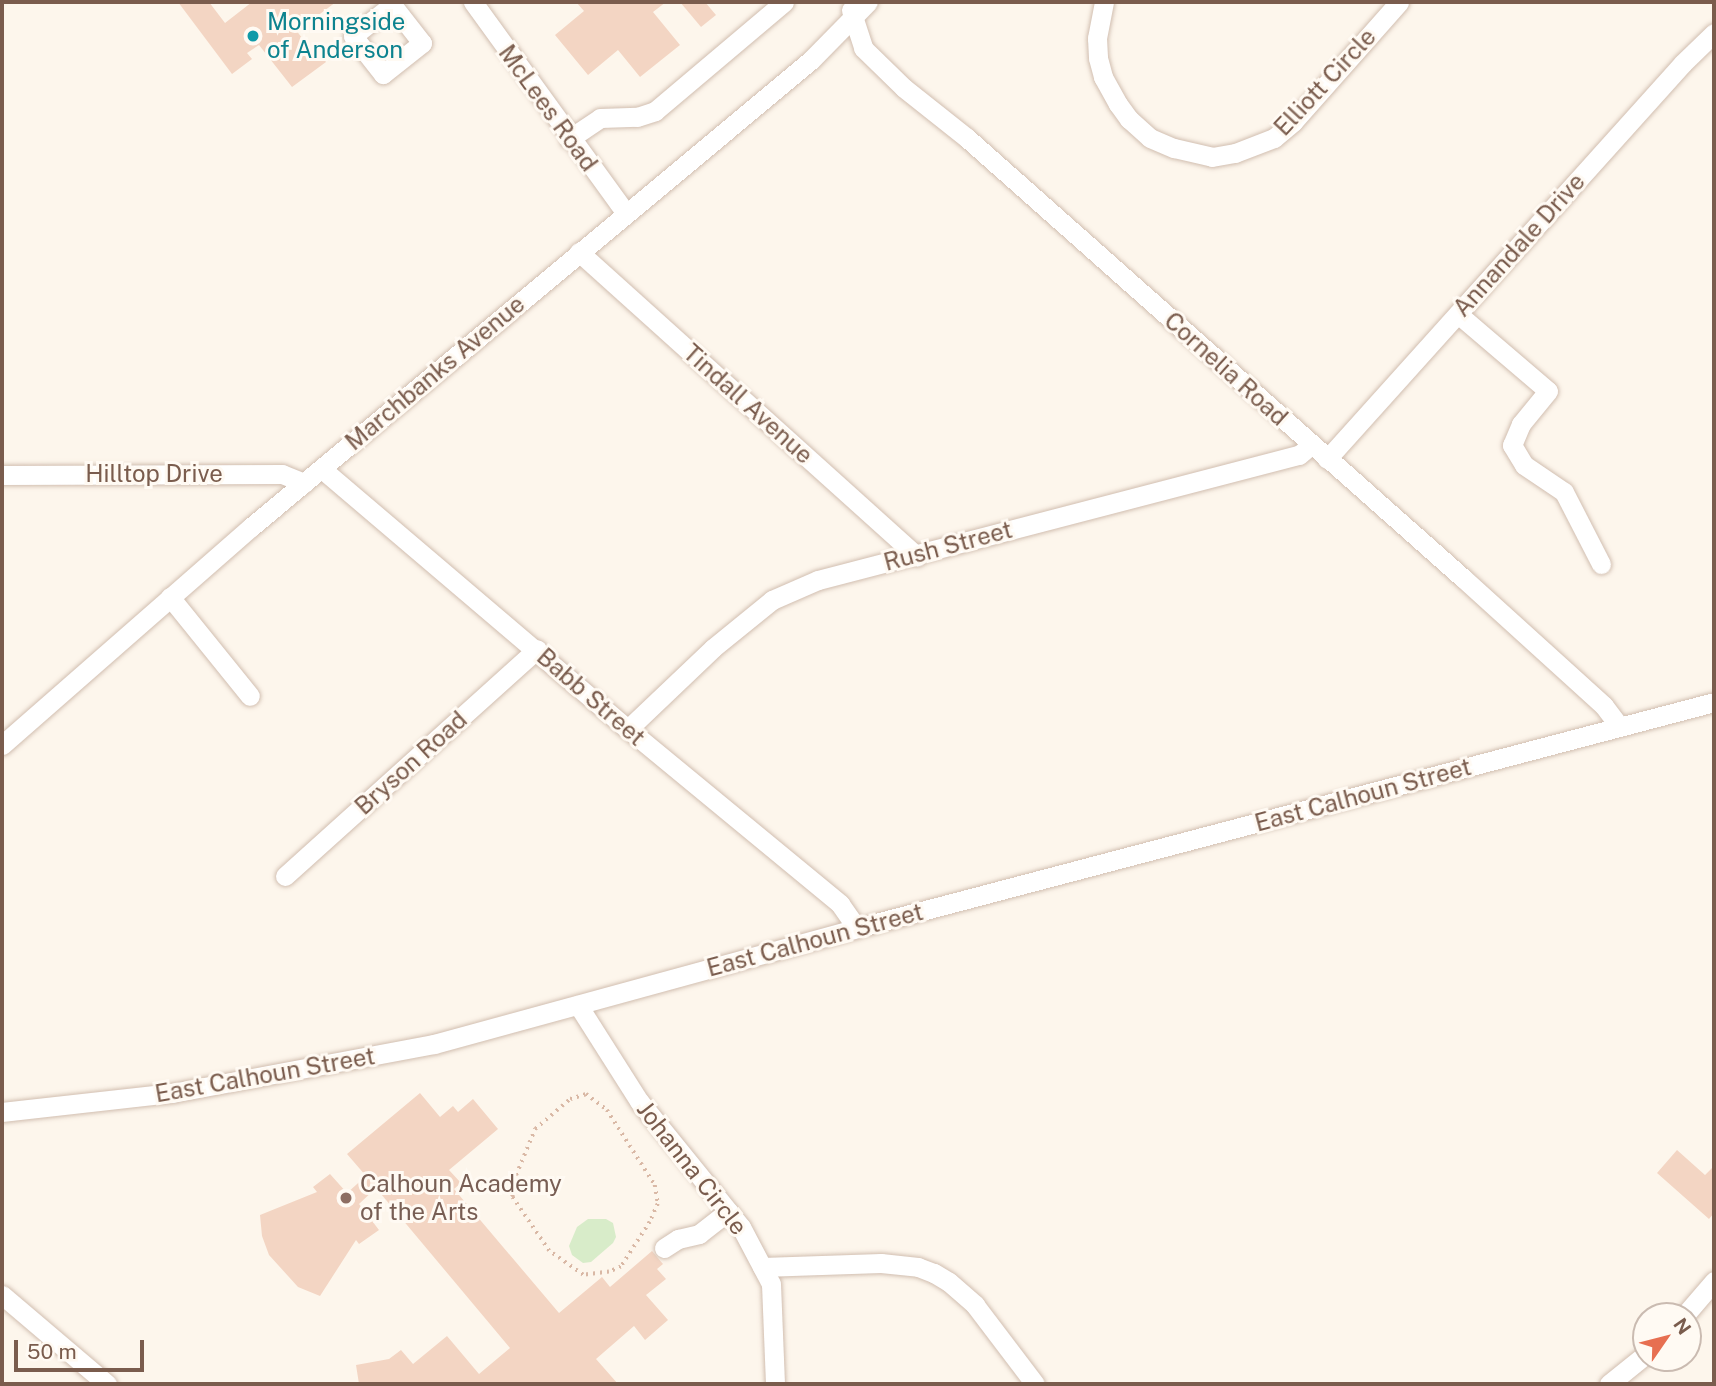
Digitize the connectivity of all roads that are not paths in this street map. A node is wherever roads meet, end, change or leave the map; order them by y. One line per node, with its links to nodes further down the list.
1 (473, 2): 8 (street, McLees Road)
2 (784, 2): 8 (street)
3 (868, 2): 6 (street, Marchbanks Avenue)
4 (1104, 2): 5 (street, Elliott Circle)
5 (1399, 2)
6 (851, 10): 9 (street, Marchbanks Avenue); 12 (street, Cornelia Road)
7 (1714, 35): 11 (street, Annandale Drive)
8 (569, 139): 9 (street, McLees Road)
9 (626, 214): 10 (street, Marchbanks Avenue)
10 (579, 251): 14 (street, Marchbanks Avenue); 17 (street, Tindall Avenue)
11 (1458, 314): 13 (street, Annandale Drive); 18 (street)
12 (1311, 445): 13 (street, Cornelia Road); 17 (street, Rush Street)
13 (1327, 459): 23 (street, Cornelia Road)
14 (322, 469): 16 (street, Marchbanks Avenue); 20 (street, Babb Street)
15 (2, 475): 16 (street, Hilltop Drive)
16 (304, 483): 19 (street, Marchbanks Avenue)
17 (917, 556): 24 (street, Rush Street)
18 (1601, 564)
19 (170, 597): 21 (street); 25 (street, Marchbanks Avenue)
20 (537, 649): 24 (street, Babb Street); 26 (street, Bryson Road)
21 (250, 696)
22 (1714, 702): 23 (street, East Calhoun Street)
23 (1620, 727): 27 (street, East Calhoun Street)
24 (628, 729): 27 (street, Babb Street)
25 (2, 746)
26 (285, 876)
27 (857, 928): 28 (street, East Calhoun Street)
28 (578, 1005): 29 (street, East Calhoun Street); 30 (street, Johanna Circle)
29 (2, 1112)
30 (728, 1211): 31 (street); 32 (street, Johanna Circle)
31 (664, 1248)
32 (762, 1267): 38 (street, Johanna Circle); 39 (street)
33 (1714, 1281): 35 (street)
34 (2, 1295): 37 (street)
35 (1696, 1302)
36 (1632, 1365): 40 (street)
37 (107, 1384)
38 (775, 1384)
39 (1035, 1384)
40 (1609, 1384)

